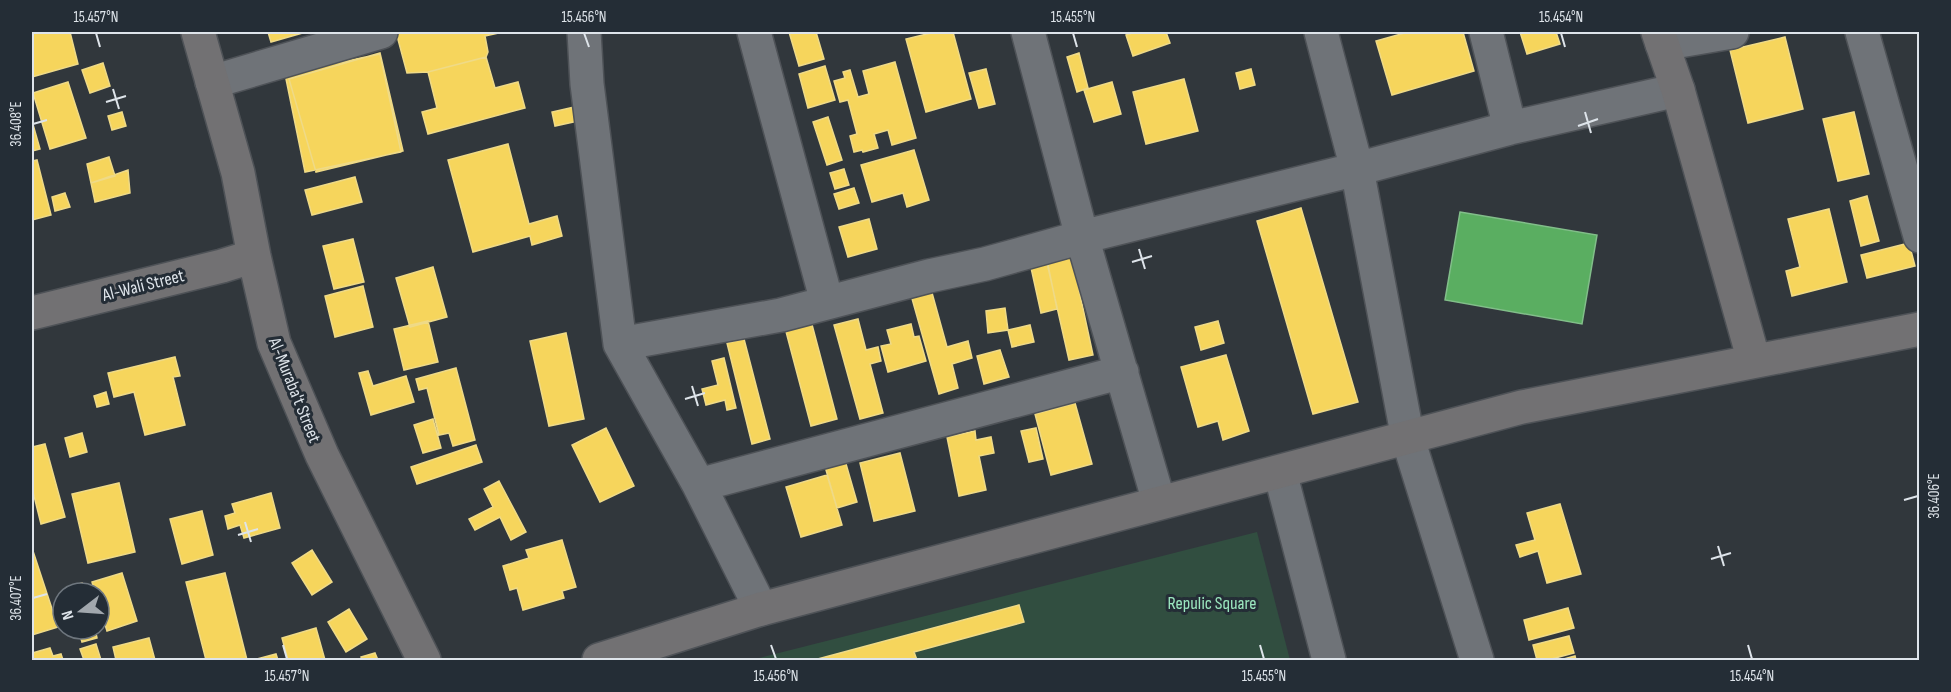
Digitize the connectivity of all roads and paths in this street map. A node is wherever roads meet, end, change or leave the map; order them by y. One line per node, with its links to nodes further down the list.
1 (198, 32): 11 (street, Al-Muraba't Street)
2 (381, 32): 11 (street)
3 (584, 32): 21 (street)
4 (754, 32): 18 (street)
5 (1028, 32): 16 (street)
6 (1321, 32): 14 (street)
7 (1486, 32): 13 (street)
8 (1732, 32): 10 (street)
9 (1862, 32): 15 (street)
10 (1660, 38): 12 (street)
11 (212, 82): 17 (street, Al-Muraba't Street)
12 (1678, 90): 13 (street); 22 (street)
13 (1510, 128): 14 (street)
14 (1357, 169): 16 (street); 24 (street)
15 (1920, 236)
16 (1082, 237): 18 (street); 23 (street)
17 (254, 256): 19 (street, Al-Wali Street); 29 (street, Al-Muraba't Street)
18 (827, 302): 21 (street)
19 (32, 313)
20 (1920, 329): 22 (street)
21 (620, 344): 26 (street)
22 (1754, 361): 24 (street)
23 (1122, 372): 26 (street); 27 (street)
24 (1408, 439): 25 (street); 32 (street)
25 (1280, 472): 27 (street); 31 (street)
26 (699, 484): 28 (street)
27 (1160, 502): 28 (street)
28 (761, 609): 30 (street)
29 (424, 660)
30 (599, 660)
31 (1329, 660)
32 (1477, 660)

